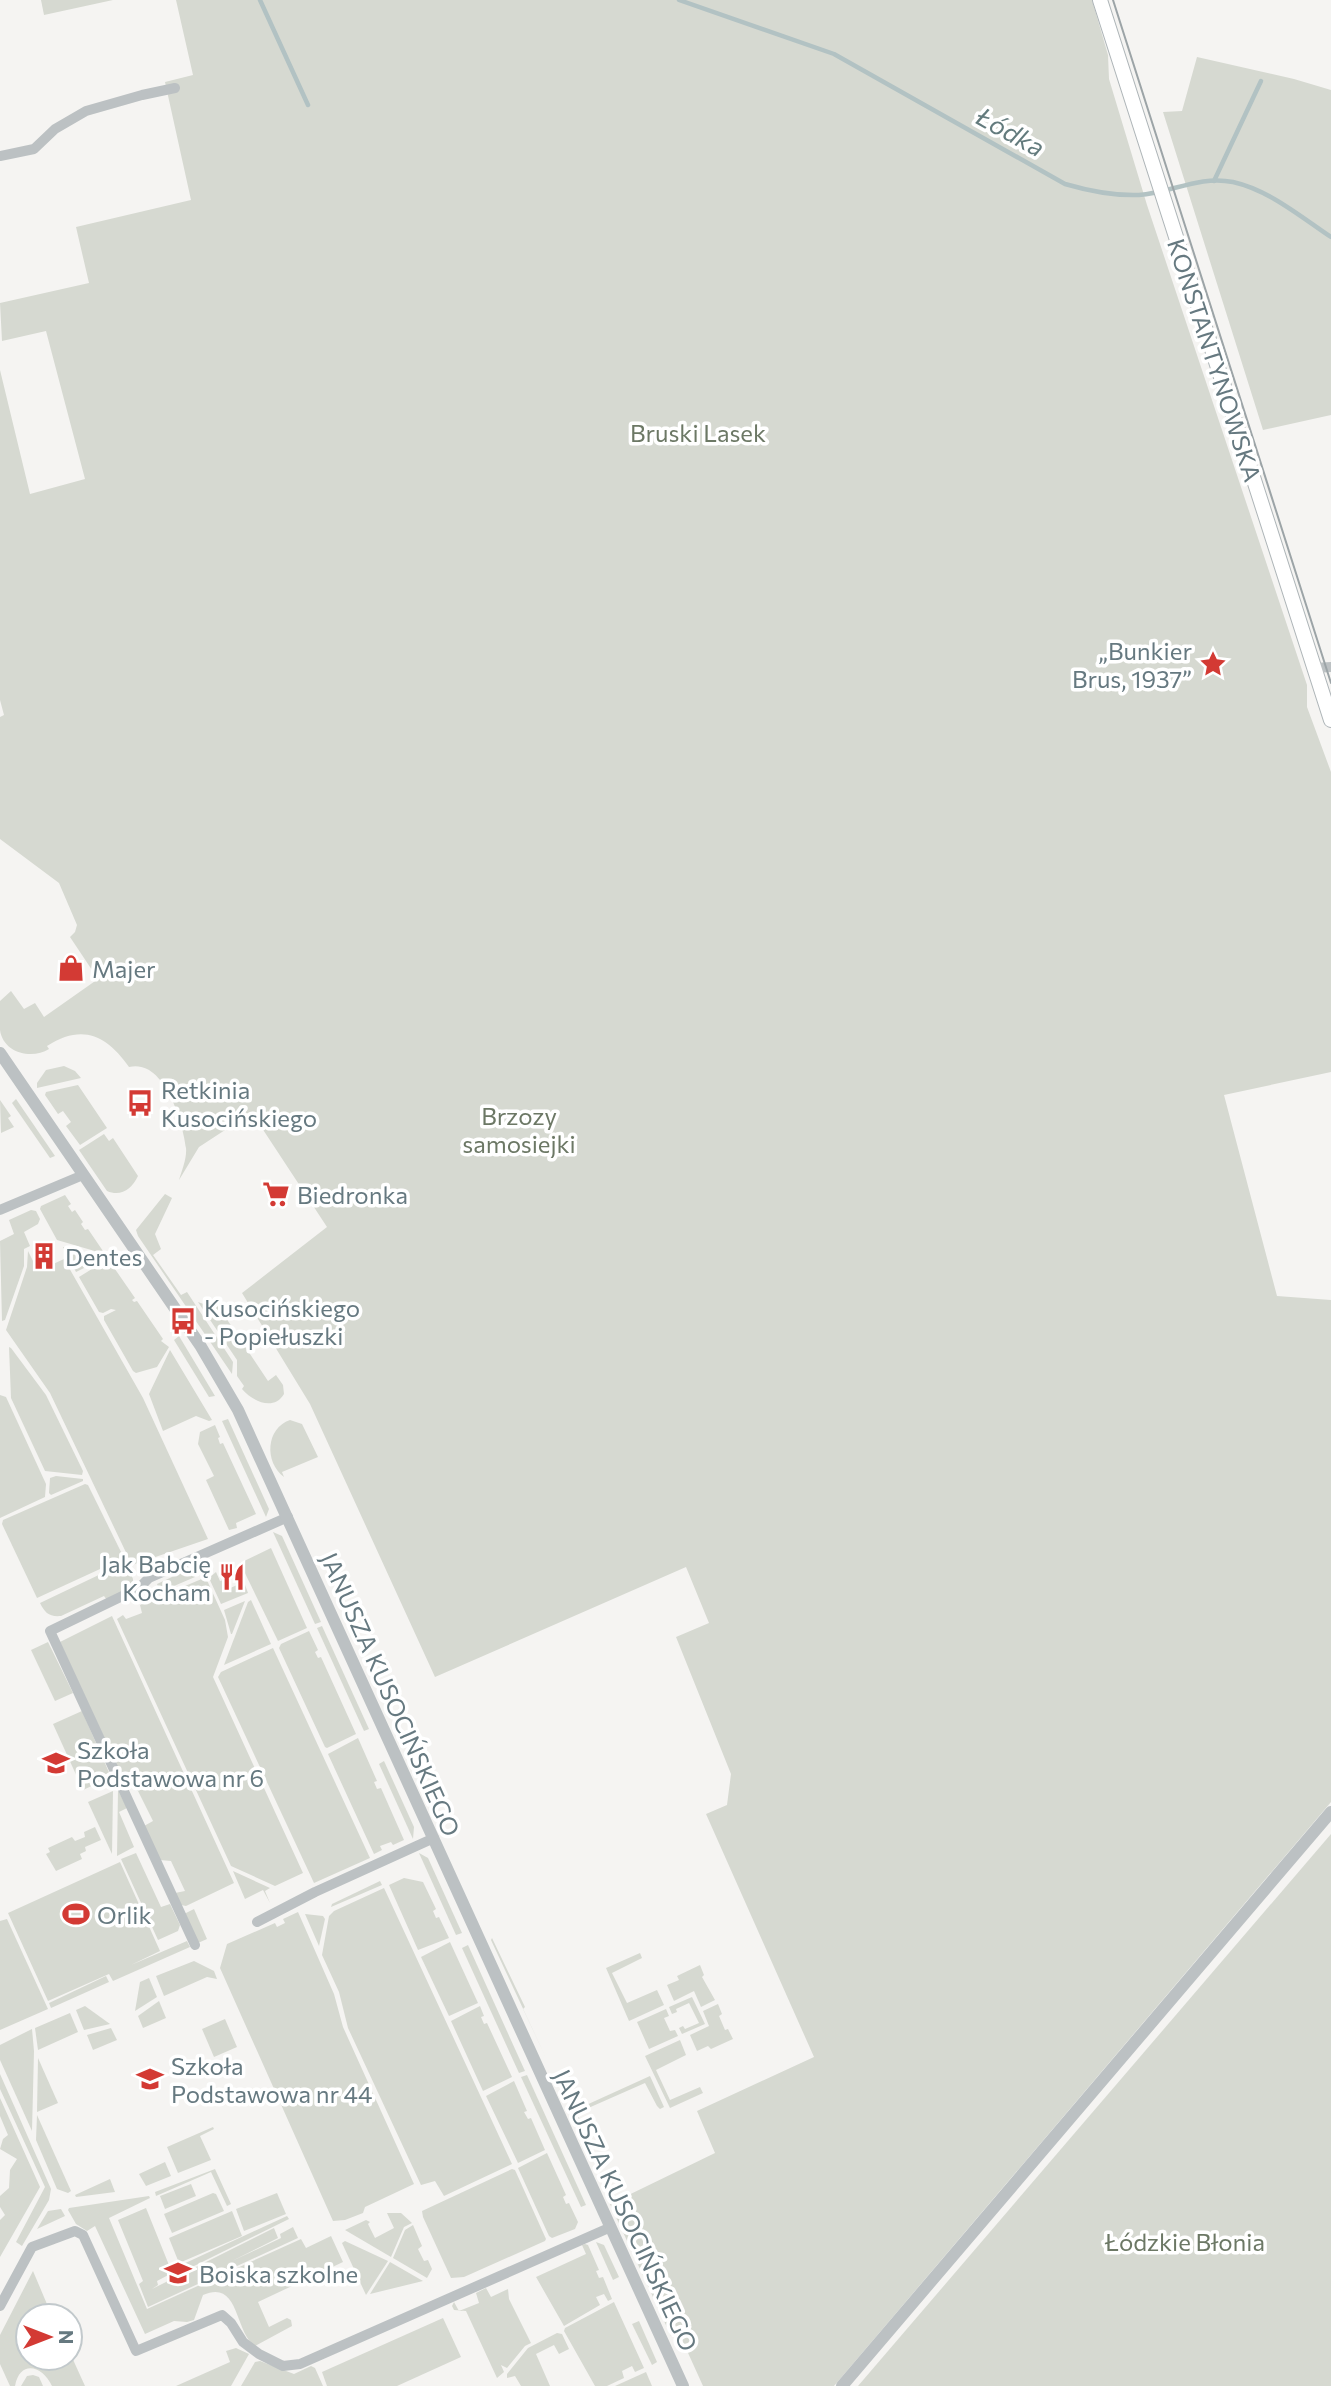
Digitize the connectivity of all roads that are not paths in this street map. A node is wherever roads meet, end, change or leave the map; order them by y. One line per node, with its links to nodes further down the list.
1 (1100, 0): 5 (main road, KONSTANTYNOWSKA)
2 (175, 88): 3 (street)
3 (0, 156)
4 (1331, 667): 5 (street)
5 (1315, 668): 6 (main road, KONSTANTYNOWSKA)
6 (1331, 720)
7 (0, 1052): 8 (street, JANUSZA KUSOCIŃSKIEGO)
8 (83, 1175): 9 (street); 10 (street, JANUSZA KUSOCIŃSKIEGO)
9 (0, 1210)
10 (288, 1517): 12 (street, JANUSZA KUSOCIŃSKIEGO); 14 (street)
11 (1331, 1812): 18 (street)
12 (434, 1838): 13 (street); 15 (street, JANUSZA KUSOCIŃSKIEGO)
13 (257, 1923)
14 (195, 1945)
15 (611, 2227): 16 (street); 17 (street, JANUSZA KUSOCIŃSKIEGO)
16 (0, 2306)
17 (684, 2386)
18 (842, 2386)

